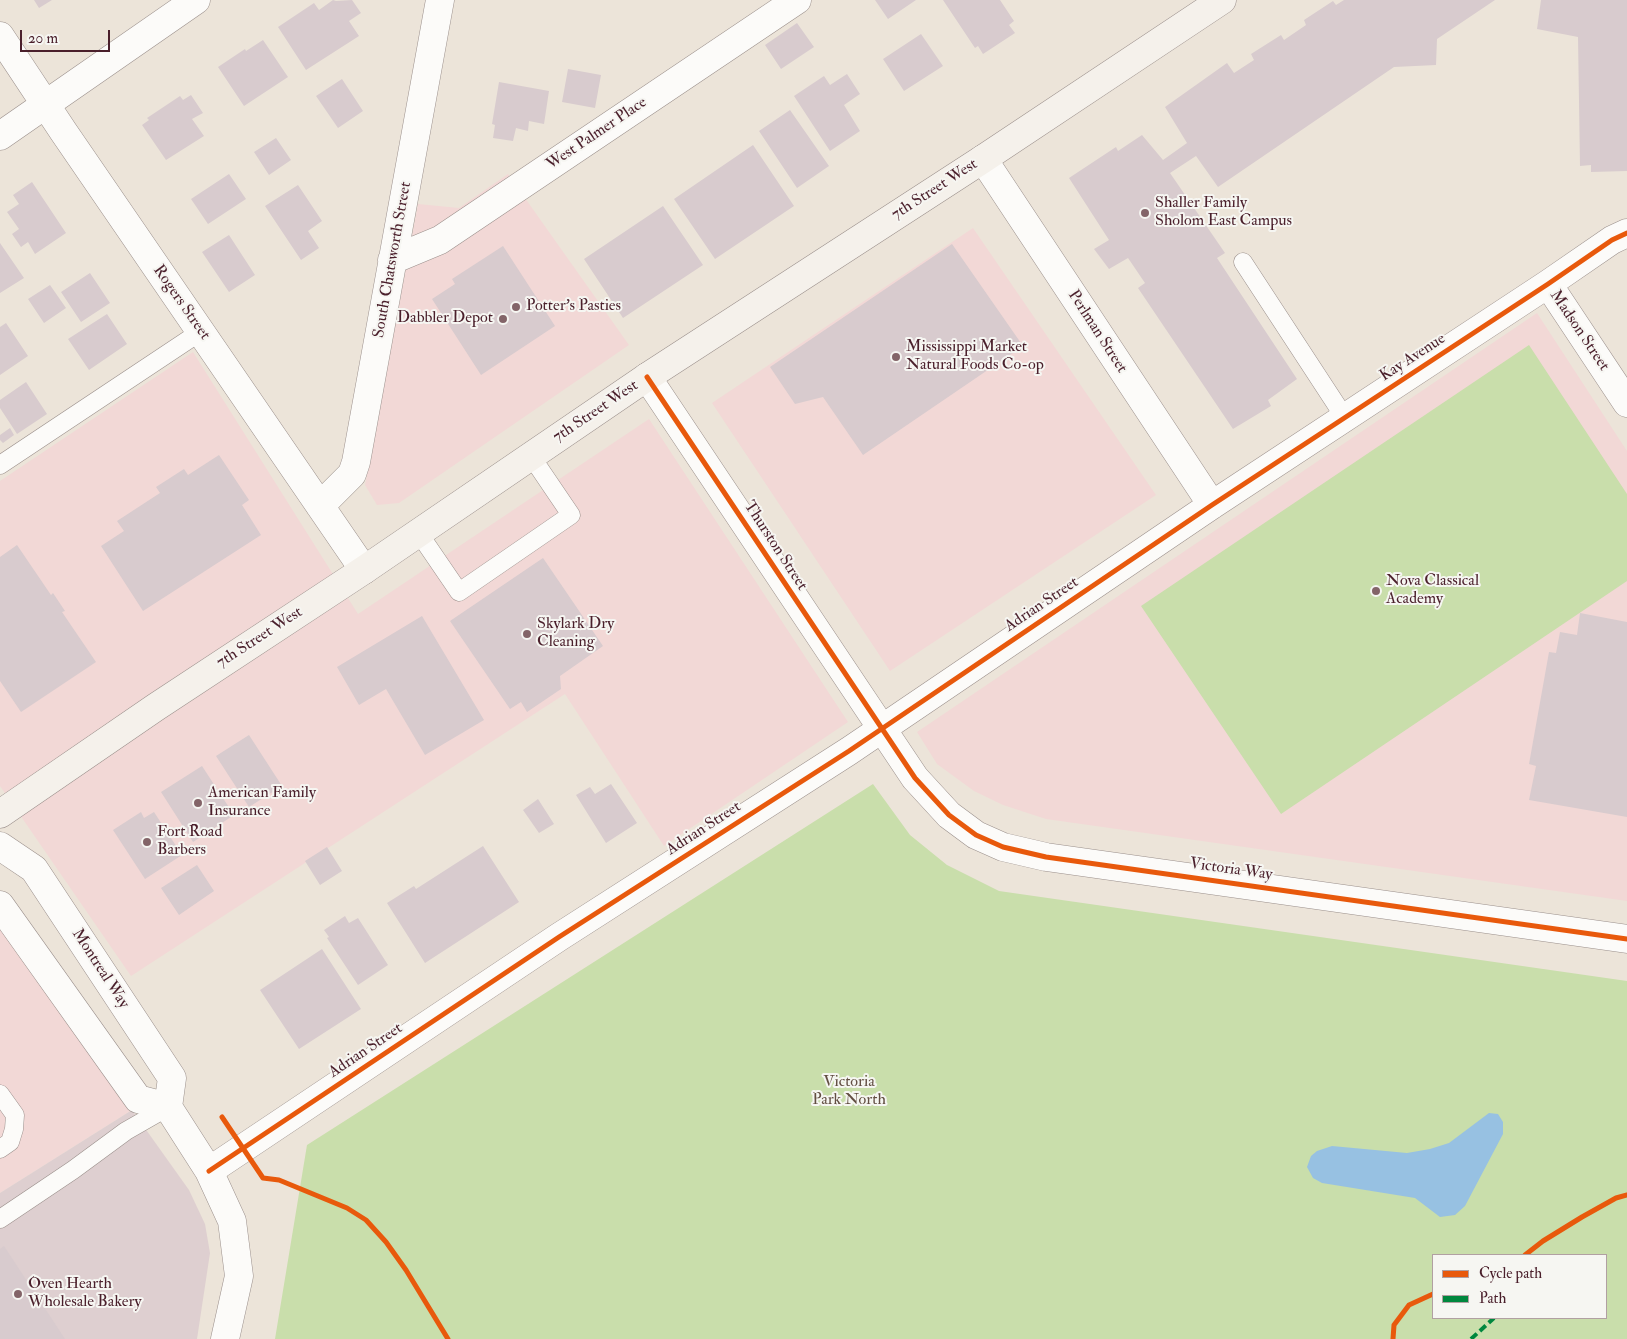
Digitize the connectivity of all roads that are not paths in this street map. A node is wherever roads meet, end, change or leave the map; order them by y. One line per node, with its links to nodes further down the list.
1 (196, 0): 6 (street)
2 (440, 0): 10 (street, South Chatsworth Street)
3 (797, 0): 10 (street, West Palmer Place)
4 (1219, 1): 8 (main road, 7th Street West)
5 (0, 36): 6 (street, Rogers Street)
6 (46, 105): 7 (street); 13 (street, Rogers Street)
7 (0, 136)
8 (983, 159): 14 (main road, 7th Street West); 19 (street, Perlman Street)
9 (1627, 233): 12 (street, Kay Avenue)
10 (392, 260): 20 (street, South Chatsworth Street)
11 (1243, 262): 16 (lane)
12 (1548, 284): 15 (street, Madson Street); 16 (street, Kay Avenue)
13 (200, 332): 18 (lane); 20 (street, Rogers Street)
14 (647, 377): 17 (main road, 7th Street West); 23 (street, Thurston Street)
15 (1627, 402)
16 (1345, 418): 19 (street, Kay Avenue)
17 (531, 456): 21 (main road, 7th Street West); 21 (lane)
18 (0, 465)
19 (1212, 505): 23 (street, Adrian Street)
20 (320, 506): 22 (street, Rogers Street)
21 (418, 532): 22 (main road, 7th Street West)
22 (364, 570): 24 (main road, 7th Street West)
23 (881, 729): 27 (street, Victoria Way); 31 (street, Adrian Street)
24 (0, 814)
25 (0, 846): 29 (street, Montreal Way)
26 (0, 905): 29 (street)
27 (1627, 939)
28 (0, 1094): 30 (lane)
29 (168, 1107): 31 (street); 32 (lane)
30 (0, 1149)
31 (208, 1171): 33 (street)
32 (0, 1219)
33 (225, 1339)

